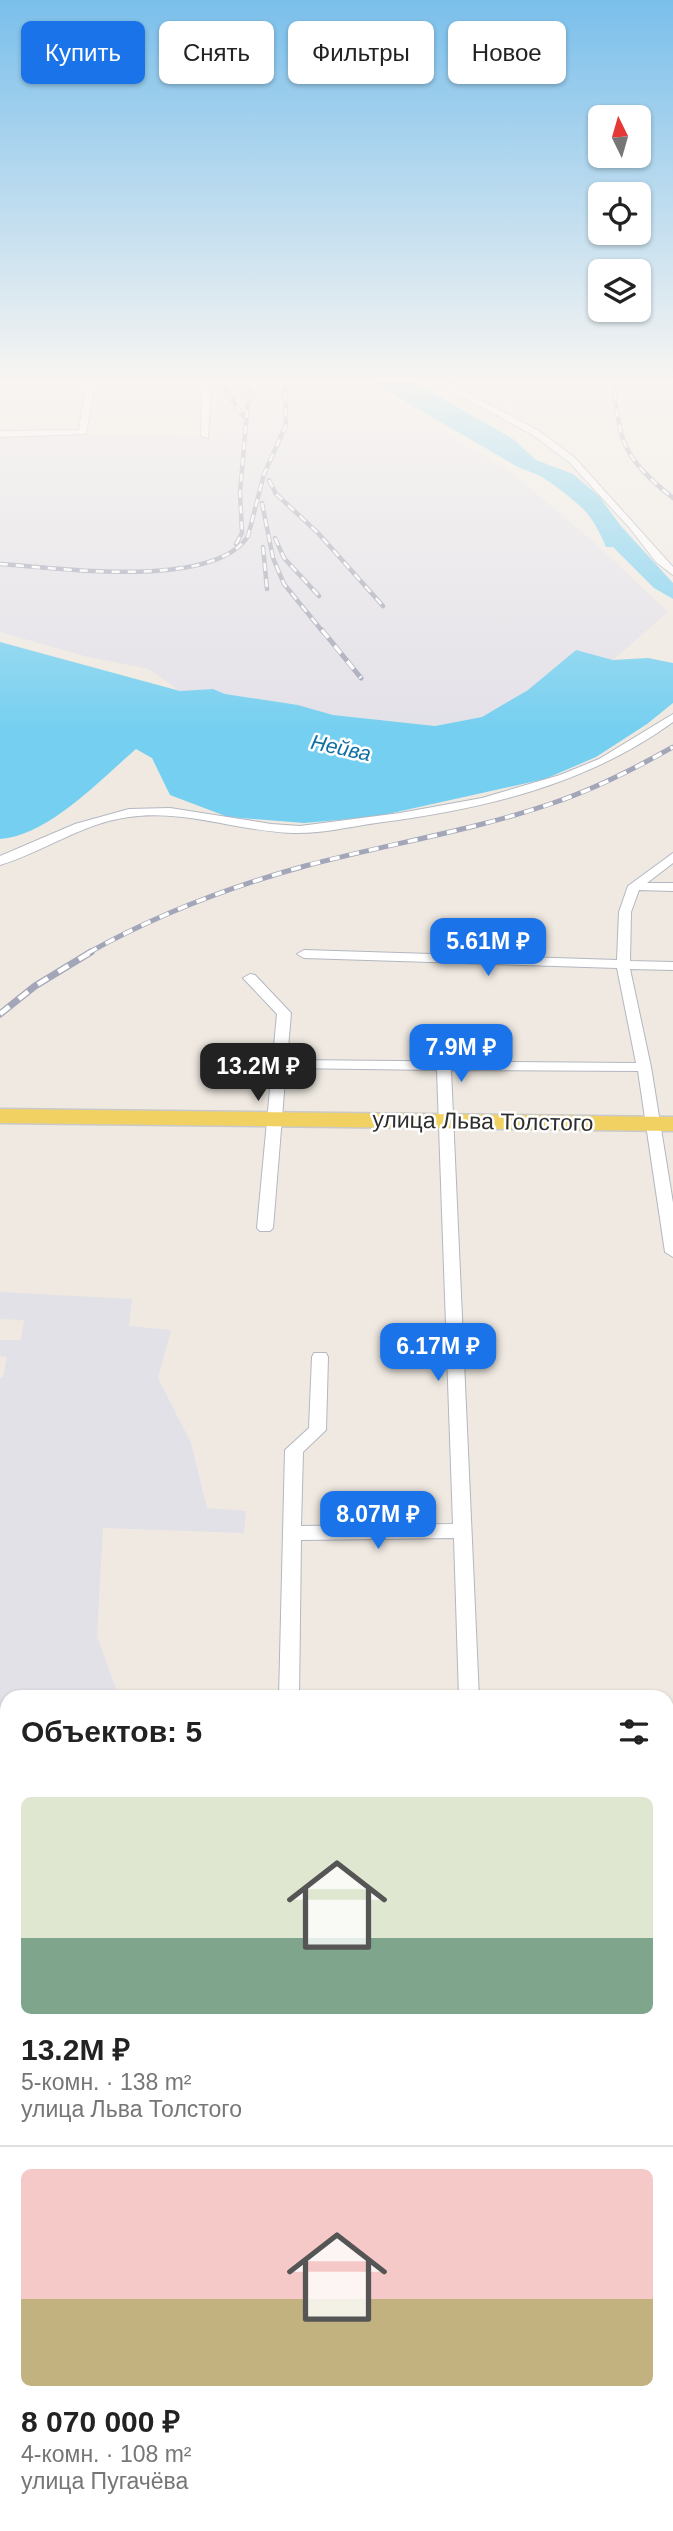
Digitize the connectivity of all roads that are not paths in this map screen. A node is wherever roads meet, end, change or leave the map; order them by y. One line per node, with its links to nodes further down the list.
1 (604, 495): 2 (street)
2 (673, 572)
3 (673, 717): 5 (street)
4 (673, 857): 6 (street)
5 (0, 862)
6 (634, 886): 7 (street); 9 (street)
7 (673, 887)
8 (304, 954): 9 (street)
9 (624, 965): 10 (street); 14 (street)
10 (673, 966)
11 (250, 978): 12 (street)
12 (279, 1064): 13 (street); 16 (street)
13 (444, 1066): 14 (street); 17 (street)
14 (644, 1067): 18 (street)
15 (0, 1116): 16 (main road, улица Льва Толстого)
16 (274, 1118): 17 (main road, улица Льва Толстого); 19 (street)
17 (447, 1121): 18 (main road, улица Льва Толстого); 22 (street)
18 (663, 1124): 20 (street)
19 (265, 1228)
20 (673, 1252)
21 (320, 1357): 23 (street)
22 (462, 1531): 23 (street); 25 (street)
23 (293, 1533): 24 (street)
24 (289, 1690)
25 (469, 1690)

